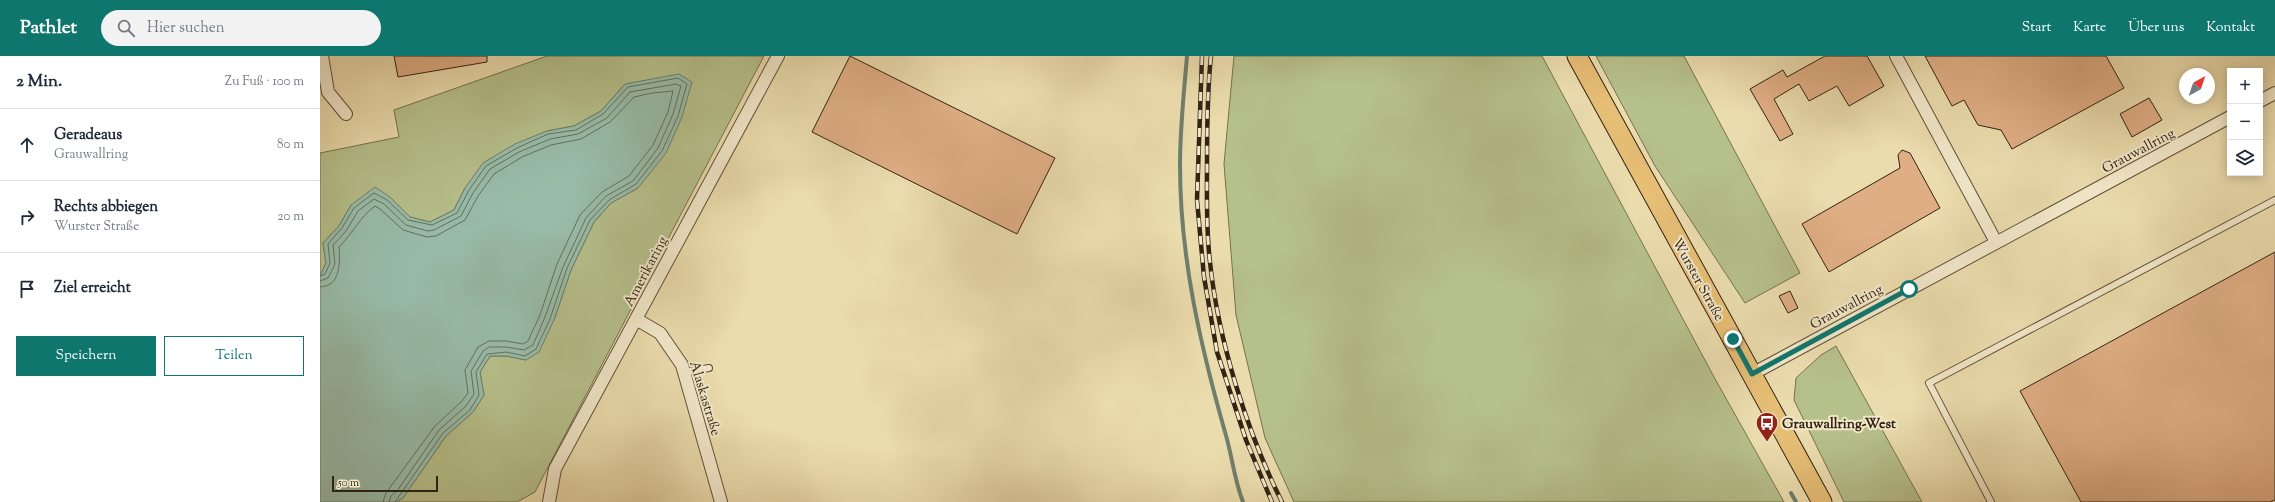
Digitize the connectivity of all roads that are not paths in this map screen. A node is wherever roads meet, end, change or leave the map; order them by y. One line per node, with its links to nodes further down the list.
1 (322, 56): 6 (street)
2 (778, 56): 12 (street, Amerikaring)
3 (1577, 56): 15 (main road, Wurster Straße)
4 (1896, 56): 11 (street)
5 (2275, 93): 7 (street)
6 (324, 94): 8 (street)
7 (2263, 99)
8 (346, 114)
9 (2227, 119): 11 (street, Grauwallring)
10 (2275, 200): 19 (lane)
11 (1996, 242): 15 (street, Grauwallring)
12 (636, 319): 14 (street, Alaskastraße); 16 (street, Amerikaring)
13 (709, 368): 14 (lane)
14 (684, 372): 17 (street, Alaskastraße)
15 (1752, 374): 18 (main road, Wurster Straße)
16 (548, 502)
17 (721, 502)
18 (1822, 502)
19 (1991, 502)

